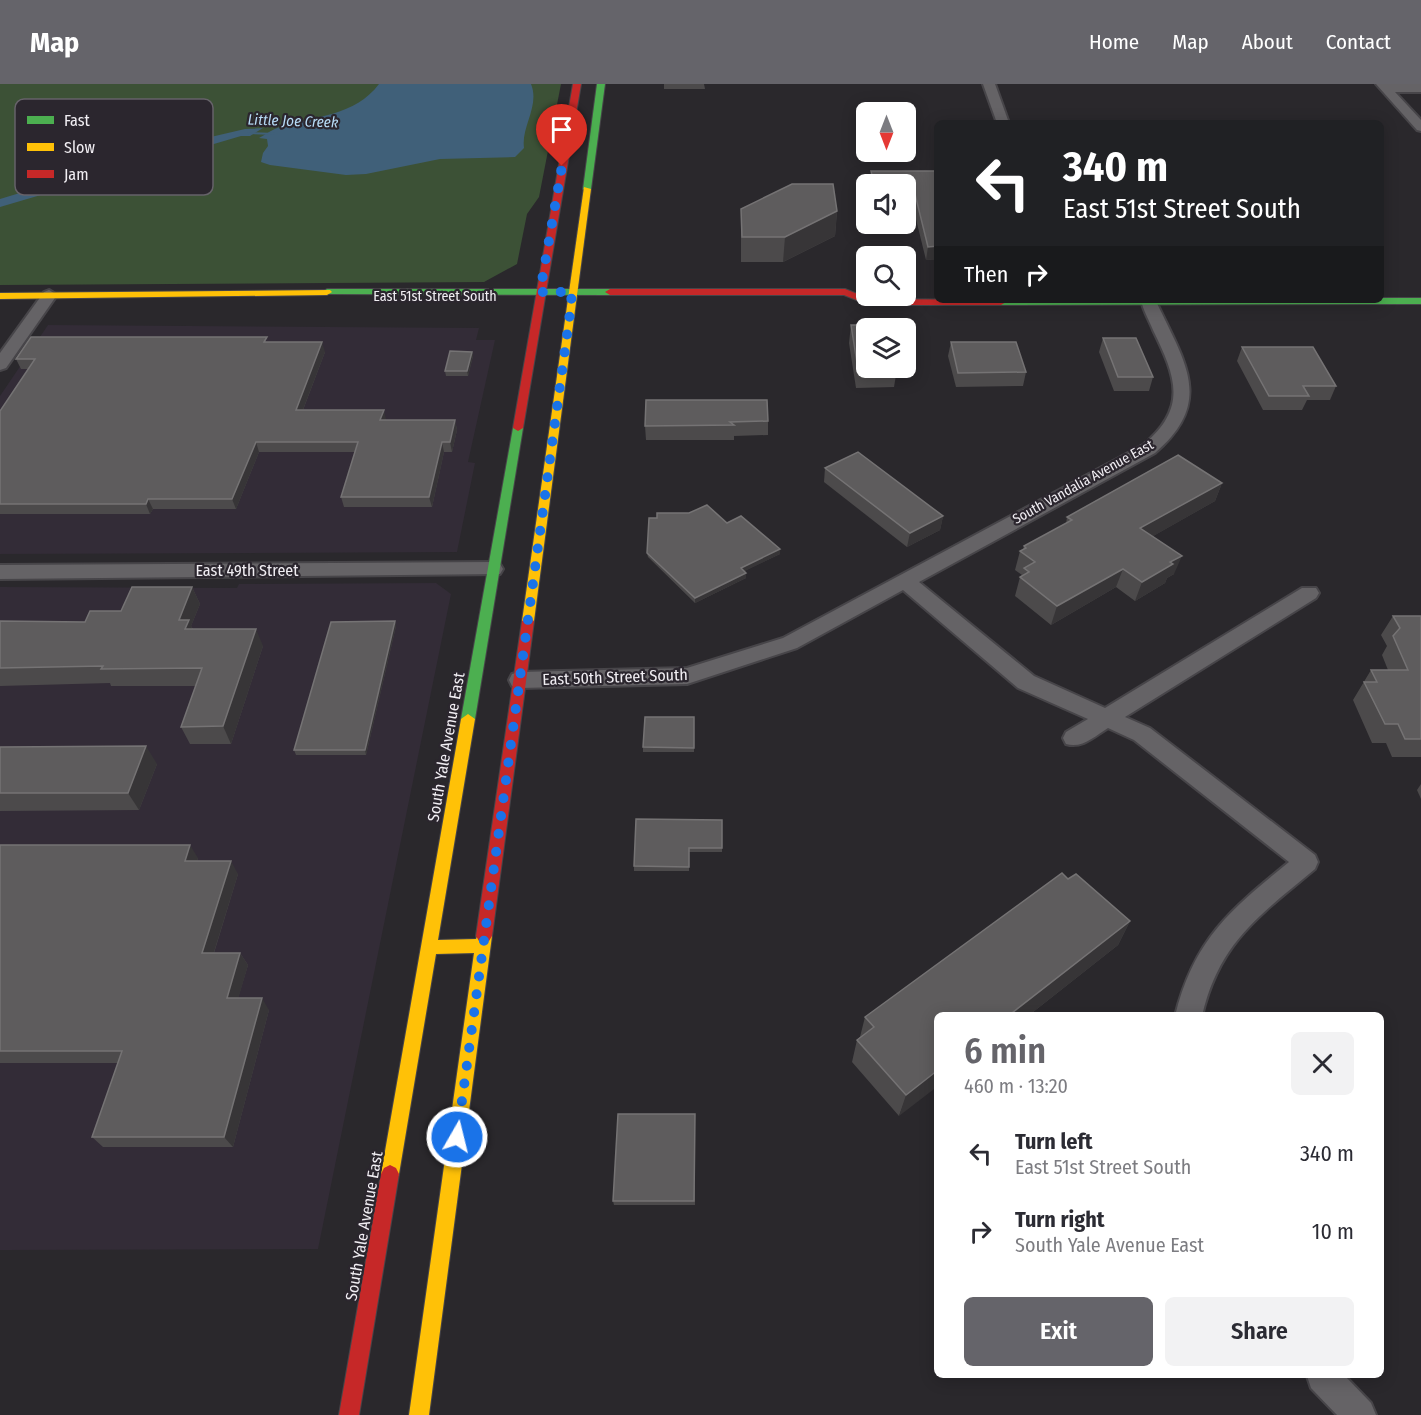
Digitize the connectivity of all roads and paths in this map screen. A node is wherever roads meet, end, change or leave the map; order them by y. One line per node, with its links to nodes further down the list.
1 (577, 84): 8 (main road, South Yale Avenue East)
2 (601, 84): 9 (main road, South Yale Avenue East)
3 (989, 84): 6 (street)
4 (1384, 86): 5 (street); 7 (street)
5 (1421, 88)
6 (1002, 120)
7 (1421, 127)
8 (540, 292): 9 (main road, East 51st Street South); 10 (main road, East 51st Street South); 24 (main road, South Yale Avenue East)
9 (572, 292): 12 (main road, East 51st Street South); 24 (main road, South Yale Avenue East)
10 (49, 295): 11 (main road, East 51st Street South); 21 (street)
11 (0, 296)
12 (856, 297)
13 (1384, 301): 14 (main road, East 51st Street South)
14 (1421, 301)
15 (916, 302): 16 (main road, East 51st Street South)
16 (934, 302)
17 (1148, 303): 29 (street, South Vandalia Avenue East)
18 (858, 306): 19 (main road, East 51st Street South)
19 (853, 308)
20 (19, 311): 21 (main road)
21 (38, 311): 22 (main road); 26 (street)
22 (60, 311)
23 (519, 313): 24 (main road, East 51st Street South)
24 (554, 313): 25 (main road, East 51st Street South); 27 (main road, South Yale Avenue East); 31 (main road, South Yale Avenue East)
25 (587, 313)
26 (0, 365)
27 (498, 569): 28 (street, East 49th Street); 35 (main road, South Yale Avenue East)
28 (0, 572)
29 (905, 581): 31 (street, East 50th Street South); 32 (street)
30 (1309, 593): 32 (street)
31 (520, 680): 34 (main road, South Yale Avenue East)
32 (1107, 718): 33 (street); 36 (street)
33 (1074, 738)
34 (483, 946): 35 (main road); 39 (main road, South Yale Avenue East)
35 (428, 947): 38 (main road, South Yale Avenue East)
36 (1189, 1012)
37 (1325, 1378): 40 (street)
38 (349, 1415)
39 (419, 1415)
40 (1359, 1415)

